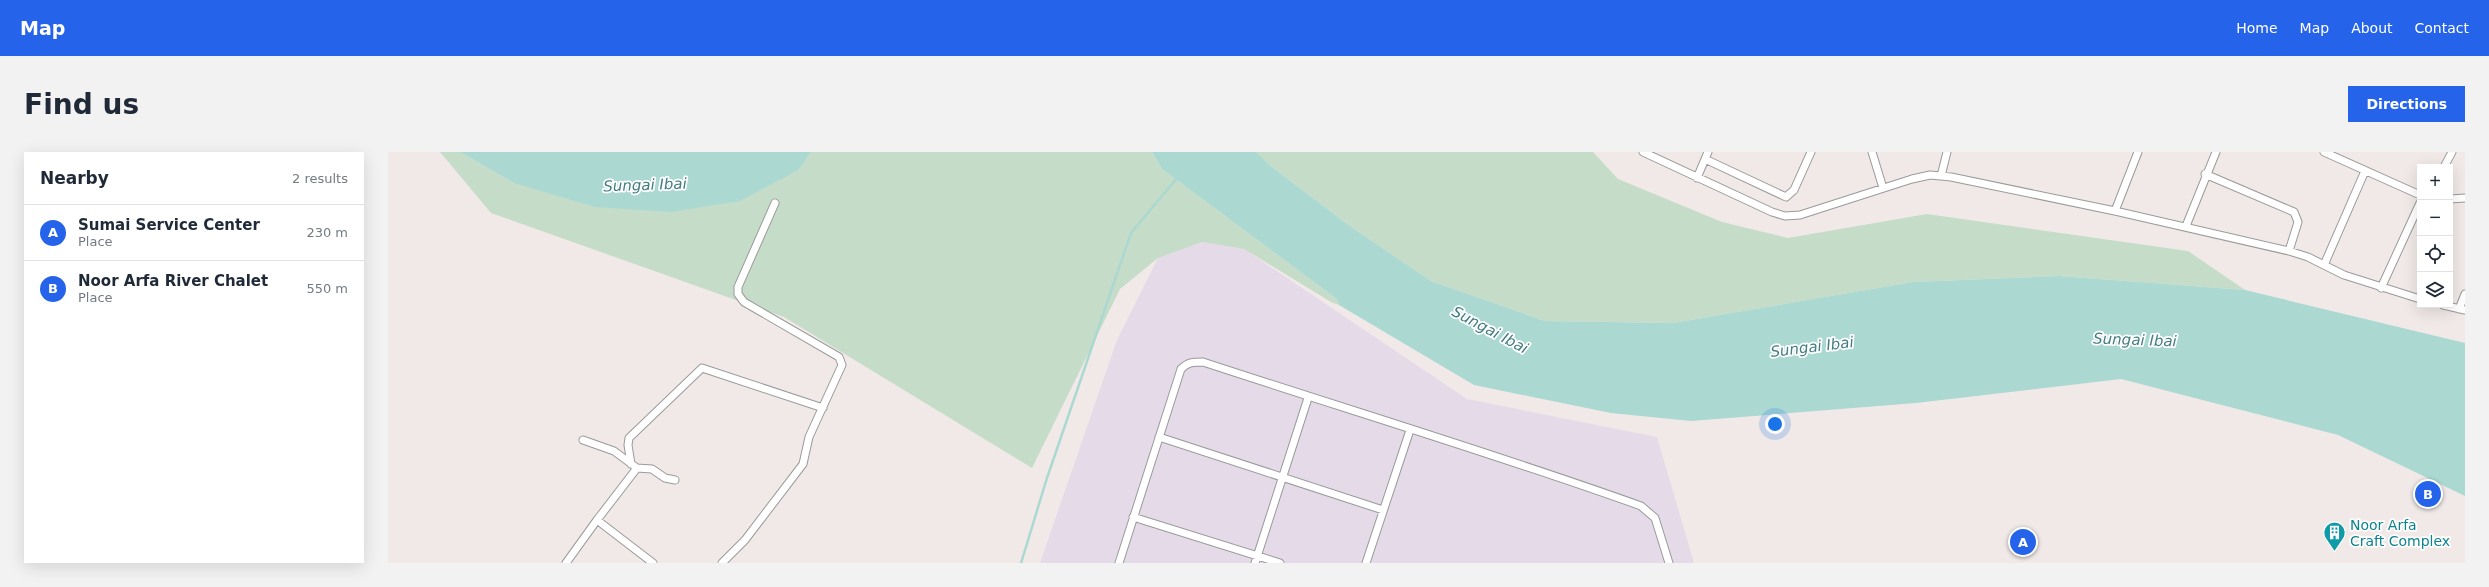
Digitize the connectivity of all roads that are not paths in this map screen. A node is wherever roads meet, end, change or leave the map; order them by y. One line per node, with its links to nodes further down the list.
1 (1642, 152): 14 (street)
2 (1811, 152): 9 (street)
3 (1872, 152): 15 (street)
4 (1947, 152): 13 (street)
5 (2138, 152): 21 (street)
6 (2216, 152): 12 (street)
7 (2324, 152): 11 (street)
8 (2452, 152): 10 (street)
9 (1706, 156): 14 (street)
10 (2446, 164)
11 (2365, 171): 16 (street); 24 (street)
12 (2206, 174): 22 (street); 23 (street)
13 (1940, 176): 15 (street); 21 (street)
14 (1697, 178): 15 (street)
15 (1883, 188)
16 (2417, 194)
17 (2465, 198): 18 (street)
18 (2453, 199)
19 (774, 203): 30 (street)
20 (2417, 210): 25 (street)
21 (2115, 211): 22 (street)
22 (2186, 226): 23 (street)
23 (2289, 251): 24 (street)
24 (2324, 265): 25 (street)
25 (2381, 288): 27 (street)
26 (2465, 294): 28 (street)
27 (2417, 298)
28 (2462, 310)
29 (1308, 398): 31 (street); 32 (street); 35 (street)
30 (823, 408): 34 (street); 43 (street)
31 (1410, 430): 37 (street); 47 (street)
32 (1159, 437): 35 (street); 38 (street)
33 (583, 440): 34 (street)
34 (634, 466): 36 (street); 39 (street)
35 (1283, 477): 37 (street); 40 (street)
36 (675, 480)
37 (1383, 510): 46 (street)
38 (1134, 517): 40 (street); 44 (street)
39 (597, 520): 41 (street); 42 (street)
40 (1256, 560): 45 (street)
41 (566, 563)
42 (653, 563)
43 (722, 563)
44 (1119, 563)
45 (1280, 563)
46 (1366, 563)
47 (1669, 563)

